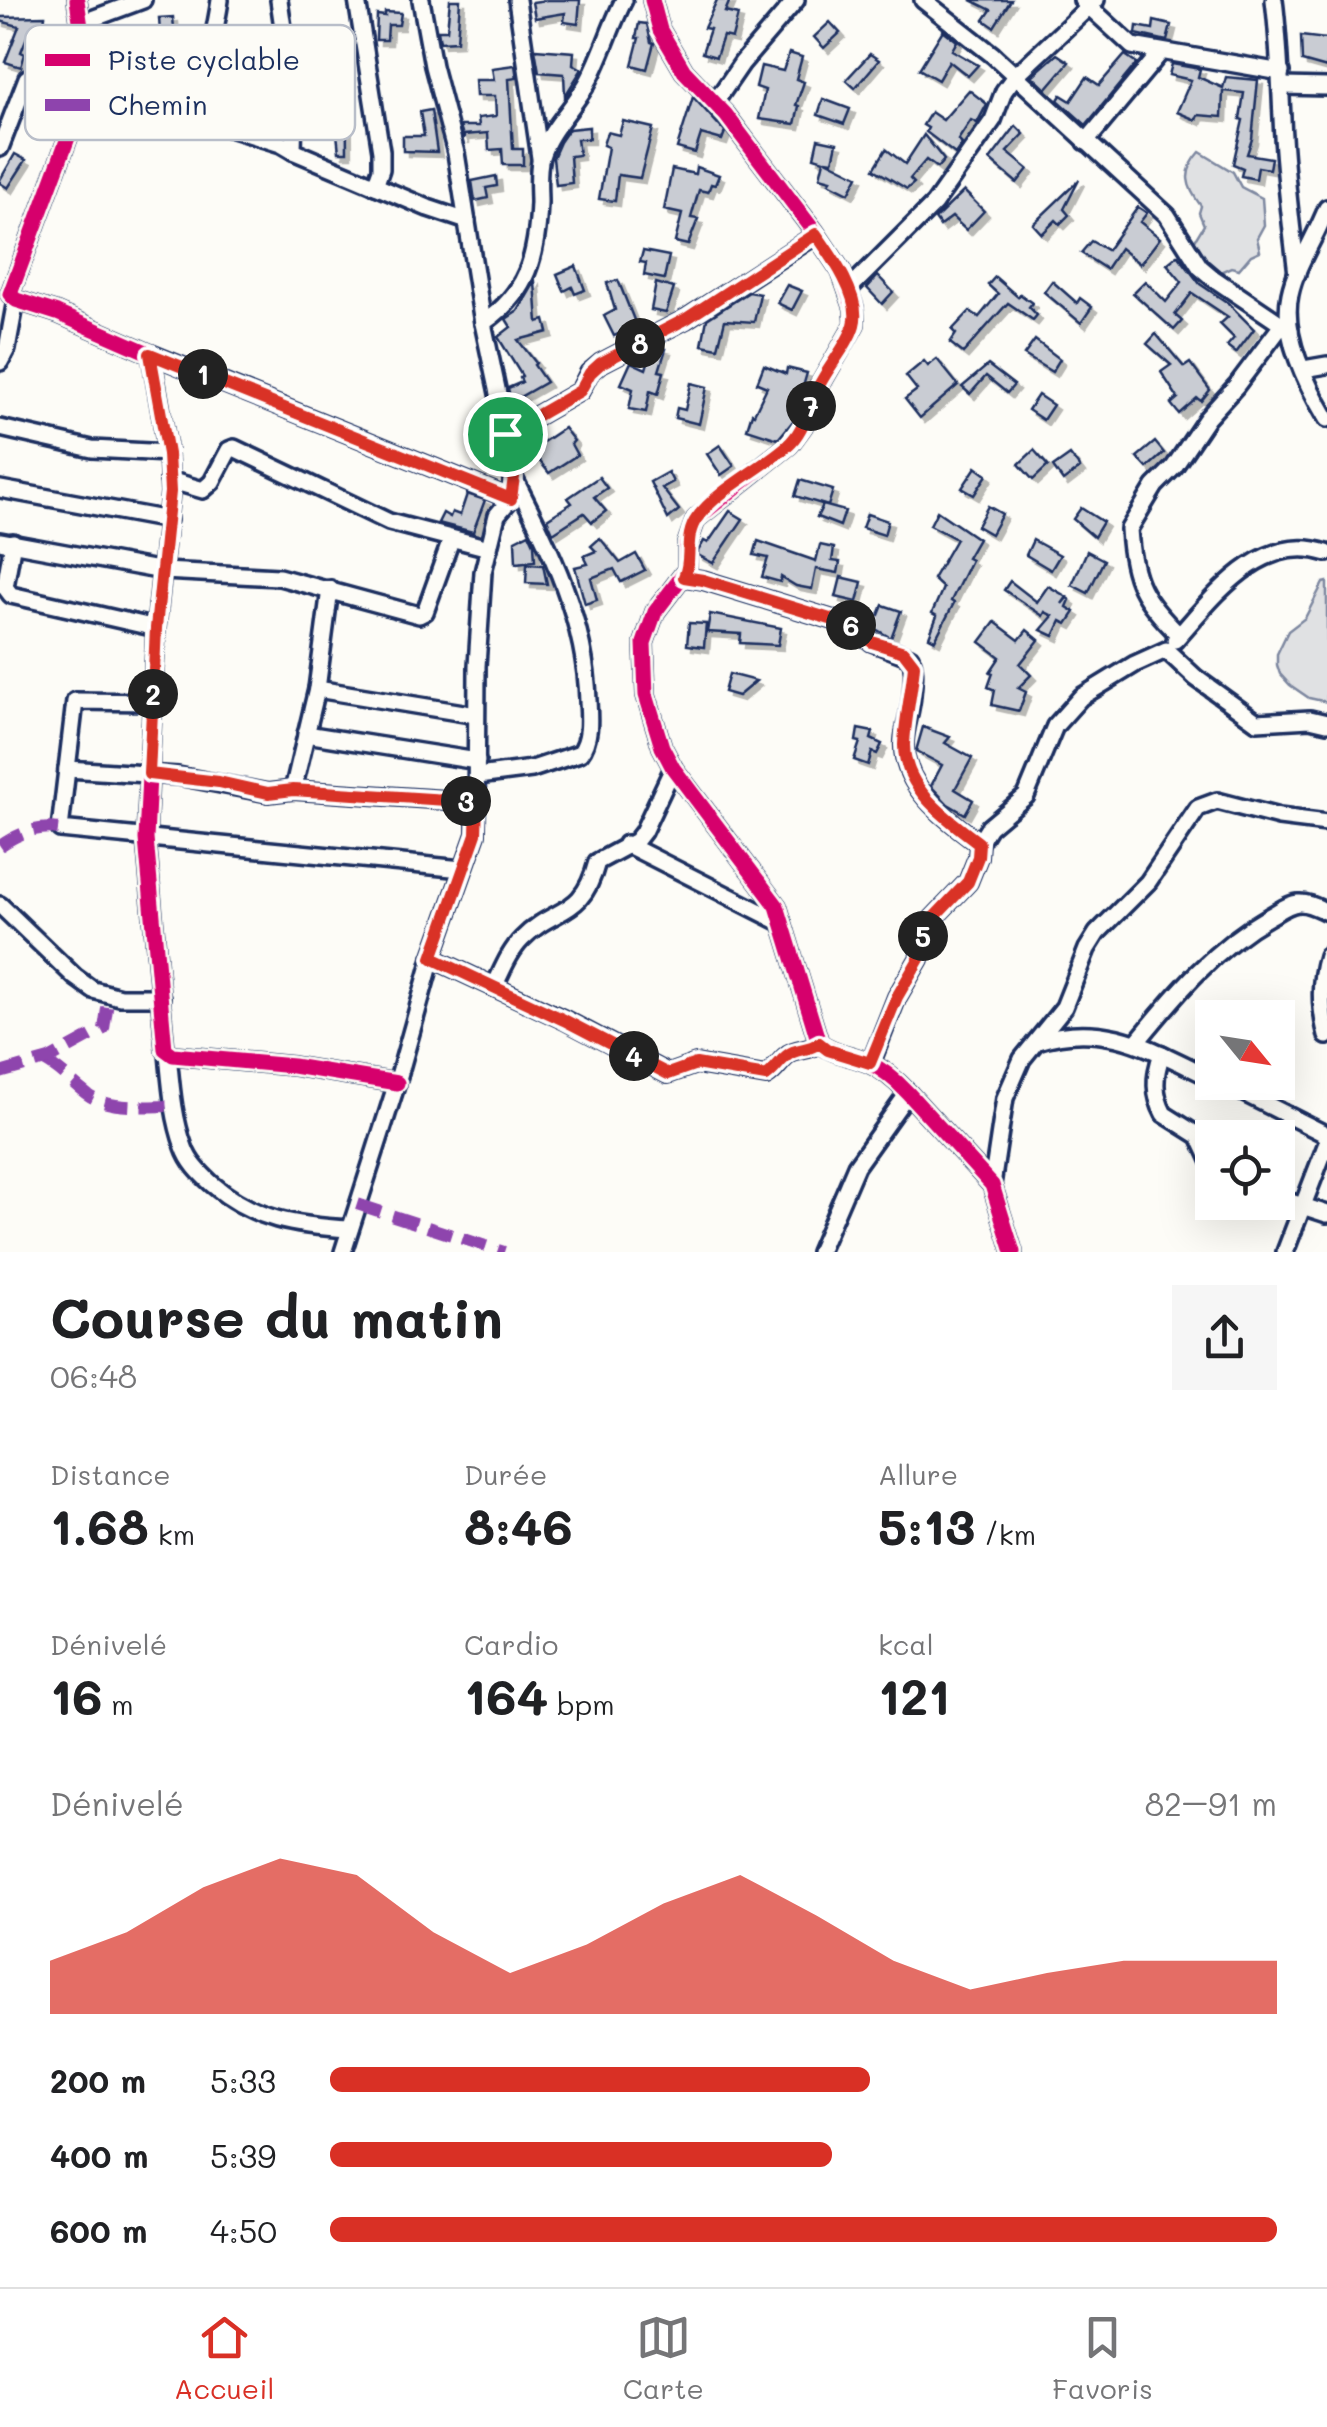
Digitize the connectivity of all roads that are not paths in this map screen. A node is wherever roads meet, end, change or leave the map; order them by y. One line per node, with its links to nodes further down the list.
1 (76, 0): 14 (street)
2 (143, 0): 14 (street)
3 (220, 0): 15 (street)
4 (279, 0): 16 (street)
5 (357, 0): 32 (street)
6 (422, 0): 34 (street)
7 (517, 0): 31 (street)
8 (624, 0): 31 (street)
9 (652, 0): 24 (street)
10 (796, 0): 24 (street)
11 (923, 0): 18 (street)
12 (1274, 0): 19 (street)
13 (1089, 2): 17 (street); 18 (street)
14 (81, 23)
15 (217, 25)
16 (283, 25)
17 (1161, 52): 19 (street); 28 (street)
18 (1015, 76): 28 (street); 37 (street)
19 (1282, 79): 21 (street); 36 (street)
20 (25, 85): 23 (street)
21 (1327, 87)
22 (0, 90): 23 (street)
23 (19, 96): 29 (street)
24 (714, 104): 35 (street)
25 (67, 140): 38 (street)
26 (268, 140): 30 (street)
27 (293, 140): 30 (street)
28 (1086, 142): 40 (street)
29 (0, 148)
30 (293, 151): 32 (street)
31 (540, 158): 39 (street)
32 (375, 186): 34 (street)
33 (1325, 219): 36 (street)
34 (467, 221): 39 (street)
35 (816, 234): 37 (street); 47 (street)
36 (1297, 274): 40 (street)
37 (848, 290): 59 (street)
38 (9, 301): 41 (street); 42 (street)
39 (483, 323): 47 (street)
40 (1286, 327): 44 (street); 62 (street)
41 (150, 354): 48 (street); 52 (street)
42 (0, 362)
43 (1327, 364): 44 (street)
44 (1304, 369): 45 (street)
45 (1327, 419)
46 (0, 428): 48 (street)
47 (505, 434): 49 (street)
48 (168, 454): 50 (street)
49 (514, 477): 52 (street); 71 (street)
50 (169, 480): 53 (street); 54 (street)
51 (0, 489): 53 (street)
52 (511, 499): 56 (street)
53 (168, 520): 58 (street)
54 (451, 540): 56 (street); 60 (street)
55 (6, 542): 58 (street); 61 (street)
56 (488, 548): 66 (street)
57 (1327, 553): 62 (street)
58 (163, 571): 60 (street); 61 (street)
59 (684, 577): 69 (street); 77 (street)
60 (330, 589): 64 (street)
61 (156, 628): 65 (street)
62 (1180, 635): 63 (street)
63 (1166, 650): 67 (street); 77 (street)
64 (317, 689): 66 (street); 68 (street)
65 (153, 702): 70 (street); 72 (street)
66 (476, 715): 71 (street)
67 (1327, 723)
68 (306, 734): 71 (street); 73 (street)
69 (673, 768): 78 (street); 82 (street)
70 (67, 769): 72 (street); 76 (street)
71 (478, 769): 74 (street)
72 (149, 774): 73 (street); 76 (street)
73 (293, 790): 74 (street)
74 (477, 802): 79 (street)
75 (1327, 823): 89 (street)
76 (146, 839): 79 (street); 86 (street)
77 (979, 843): 94 (street)
78 (626, 844): 82 (street); 85 (street)
79 (462, 869): 84 (street)
80 (0, 905): 86 (street)
81 (1327, 912): 91 (street)
82 (782, 923): 90 (street)
83 (1327, 956): 87 (street)
84 (432, 958): 85 (street); 96 (street)
85 (494, 987): 90 (street)
86 (160, 996): 92 (street)
87 (1325, 1007): 88 (street)
88 (1327, 1036)
89 (1036, 1042): 91 (street); 101 (street)
90 (819, 1043): 94 (street)
91 (1136, 1043): 93 (street)
92 (168, 1054): 96 (street); 105 (street)
93 (1162, 1054): 95 (street); 99 (street)
94 (870, 1063): 97 (street)
95 (1195, 1070)
96 (398, 1083): 105 (street)
97 (908, 1092): 101 (street); 107 (street)
98 (1255, 1100): 100 (street)
99 (1195, 1136)
100 (1327, 1139): 103 (street)
101 (992, 1185): 108 (street)
102 (1295, 1203): 103 (street)
103 (1304, 1205): 104 (street); 109 (street)
104 (1327, 1214)
105 (350, 1229): 106 (street)
106 (343, 1252)
107 (819, 1252)
108 (1013, 1252)
109 (1285, 1252)

